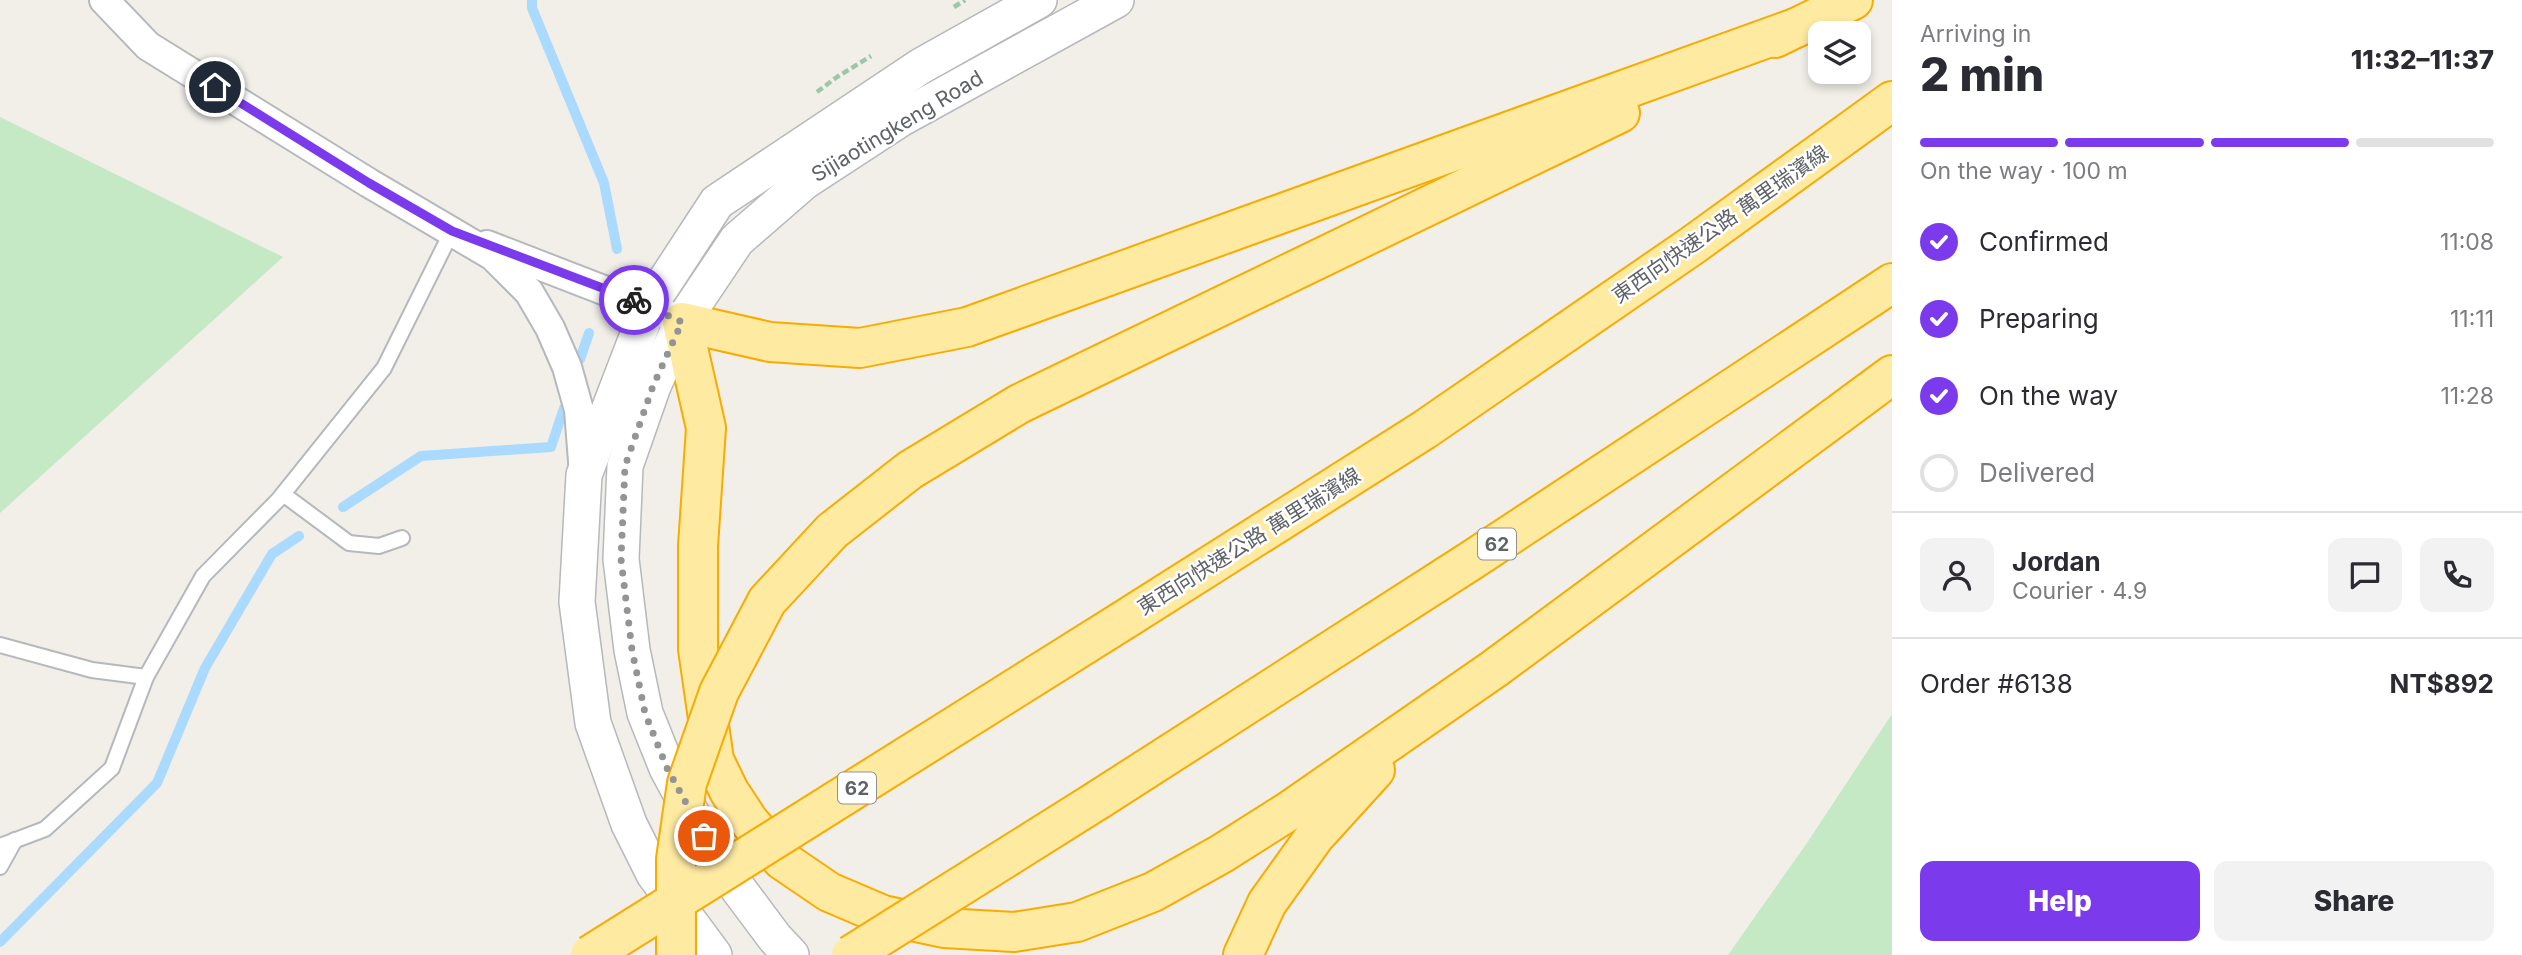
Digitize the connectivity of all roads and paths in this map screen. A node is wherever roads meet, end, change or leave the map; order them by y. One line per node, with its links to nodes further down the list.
1 (104, 0): 11 (street)
2 (965, 0): 6 (path)
3 (1040, 0): 13 (street, Sijiaotingkeng Road)
4 (1116, 0): 13 (street, Sijiaotingkeng Road)
5 (1853, 0): 7 (highway)
6 (953, 7)
7 (1798, 27): 13 (highway); 25 (highway, bridge)
8 (872, 56): 9 (path)
9 (816, 94)
10 (1892, 101): 24 (highway, 東西向快速公路 萬里瑞濱線 / 62, bridge)
11 (452, 231): 13 (street); 15 (street); 16 (lane)
12 (1892, 283): 28 (highway, 62, bridge)
13 (666, 314): 15 (street); 19 (highway); 27 (street)
14 (1892, 375): 19 (highway)
15 (584, 475): 26 (street)
16 (283, 494): 17 (lane); 20 (lane)
17 (402, 538)
18 (0, 645): 20 (lane)
19 (1494, 668): 29 (highway)
20 (146, 677): 21 (lane)
21 (15, 841): 22 (lane); 23 (lane)
22 (0, 846)
23 (0, 867)
24 (590, 955)
25 (676, 955)
26 (714, 955)
27 (791, 955)
28 (851, 955)
29 (1243, 955)

